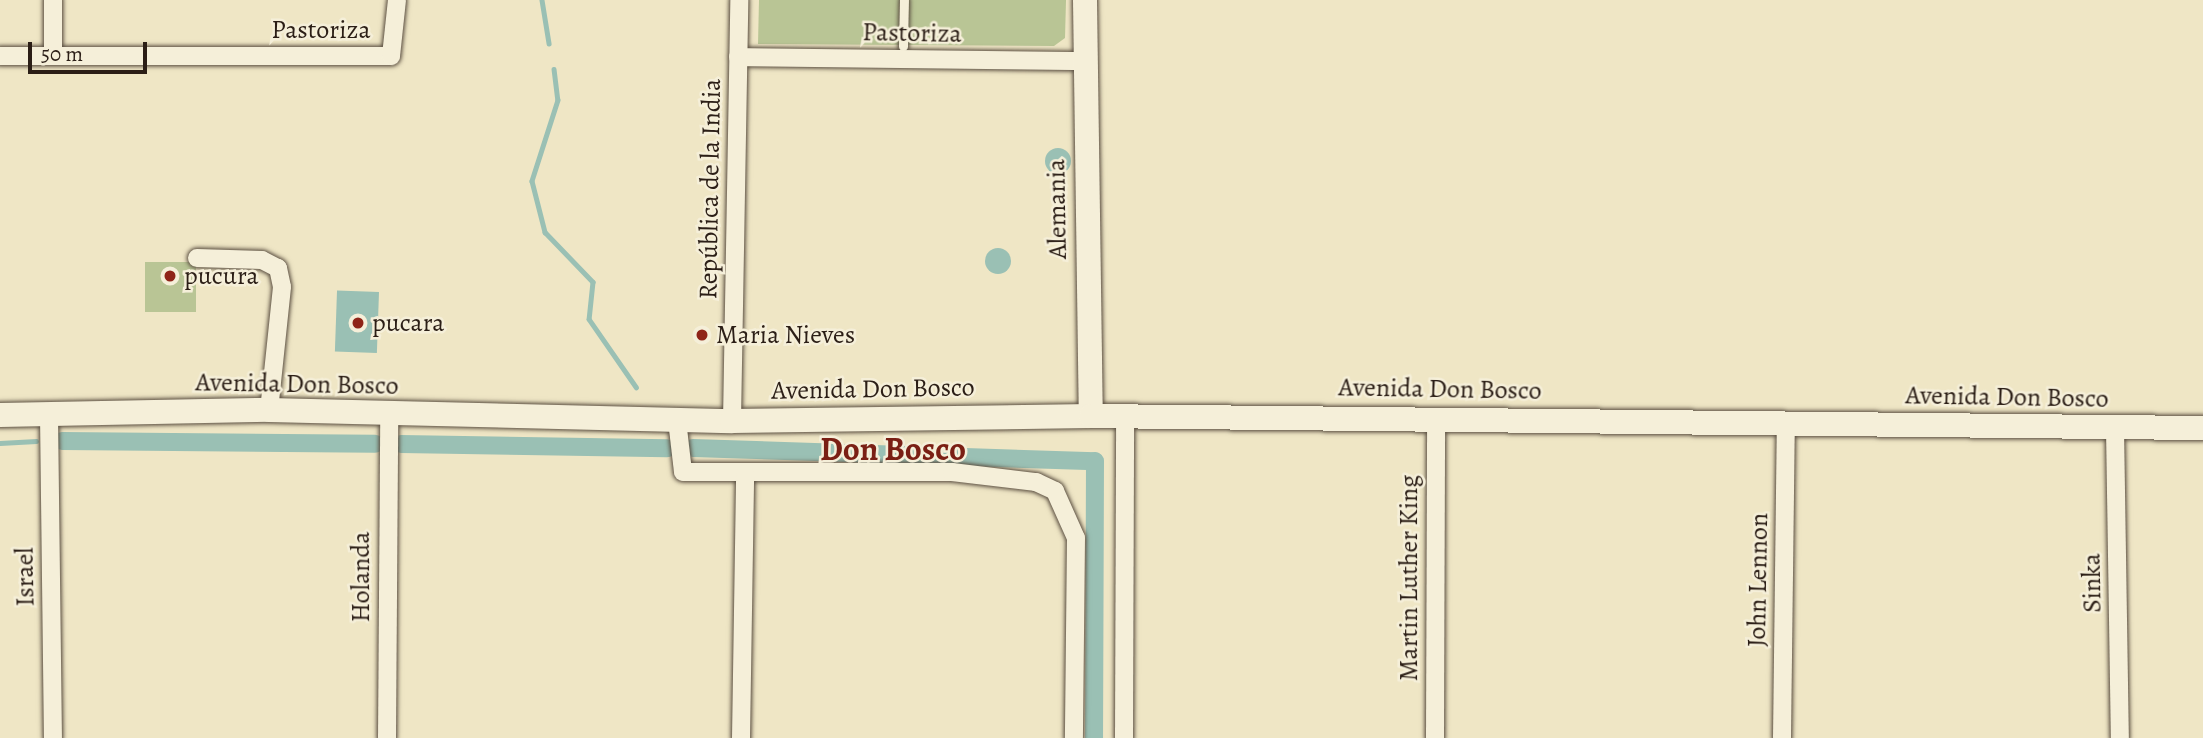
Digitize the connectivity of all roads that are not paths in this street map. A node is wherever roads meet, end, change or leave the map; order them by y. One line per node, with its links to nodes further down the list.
1 (53, 0): 8 (street)
2 (397, 0): 8 (street, Pastoriza)
3 (739, 0): 9 (street, República de la India)
4 (904, 0): 6 (lane)
5 (1085, 0): 10 (main road, Alemania)
6 (903, 46)
7 (0, 56): 8 (street, Pastoriza)
8 (53, 56)
9 (738, 57): 10 (street, Pastoriza); 20 (street, República de la India)
10 (1084, 61): 16 (main road, Alemania)
11 (197, 258): 12 (street)
12 (269, 410): 14 (main road, Avenida Don Bosco); 15 (main road, Avenida Don Bosco)
13 (0, 415): 14 (main road, Avenida Don Bosco)
14 (49, 415): 25 (street, Israel)
15 (388, 416): 19 (main road, Avenida Don Bosco); 26 (street, Holanda)
16 (1091, 416): 17 (main road, Avenida Don Bosco); 20 (main road, Avenida Don Bosco)
17 (1125, 417): 18 (main road, Avenida Don Bosco); 29 (street)
18 (1436, 418): 21 (main road, Avenida Don Bosco); 30 (street, Martin Luther King)
19 (677, 420): 20 (main road, Avenida Don Bosco); 24 (street)
20 (732, 421)
21 (1786, 423): 22 (main road, Avenida Don Bosco); 31 (street, John Lennon)
22 (2115, 428): 23 (main road, Avenida Don Bosco); 32 (street, Sinka)
23 (2203, 428)
24 (745, 474): 27 (street); 28 (street)
25 (53, 738)
26 (387, 738)
27 (741, 738)
28 (1074, 738)
29 (1124, 738)
30 (1435, 738)
31 (1782, 738)
32 (2120, 738)

